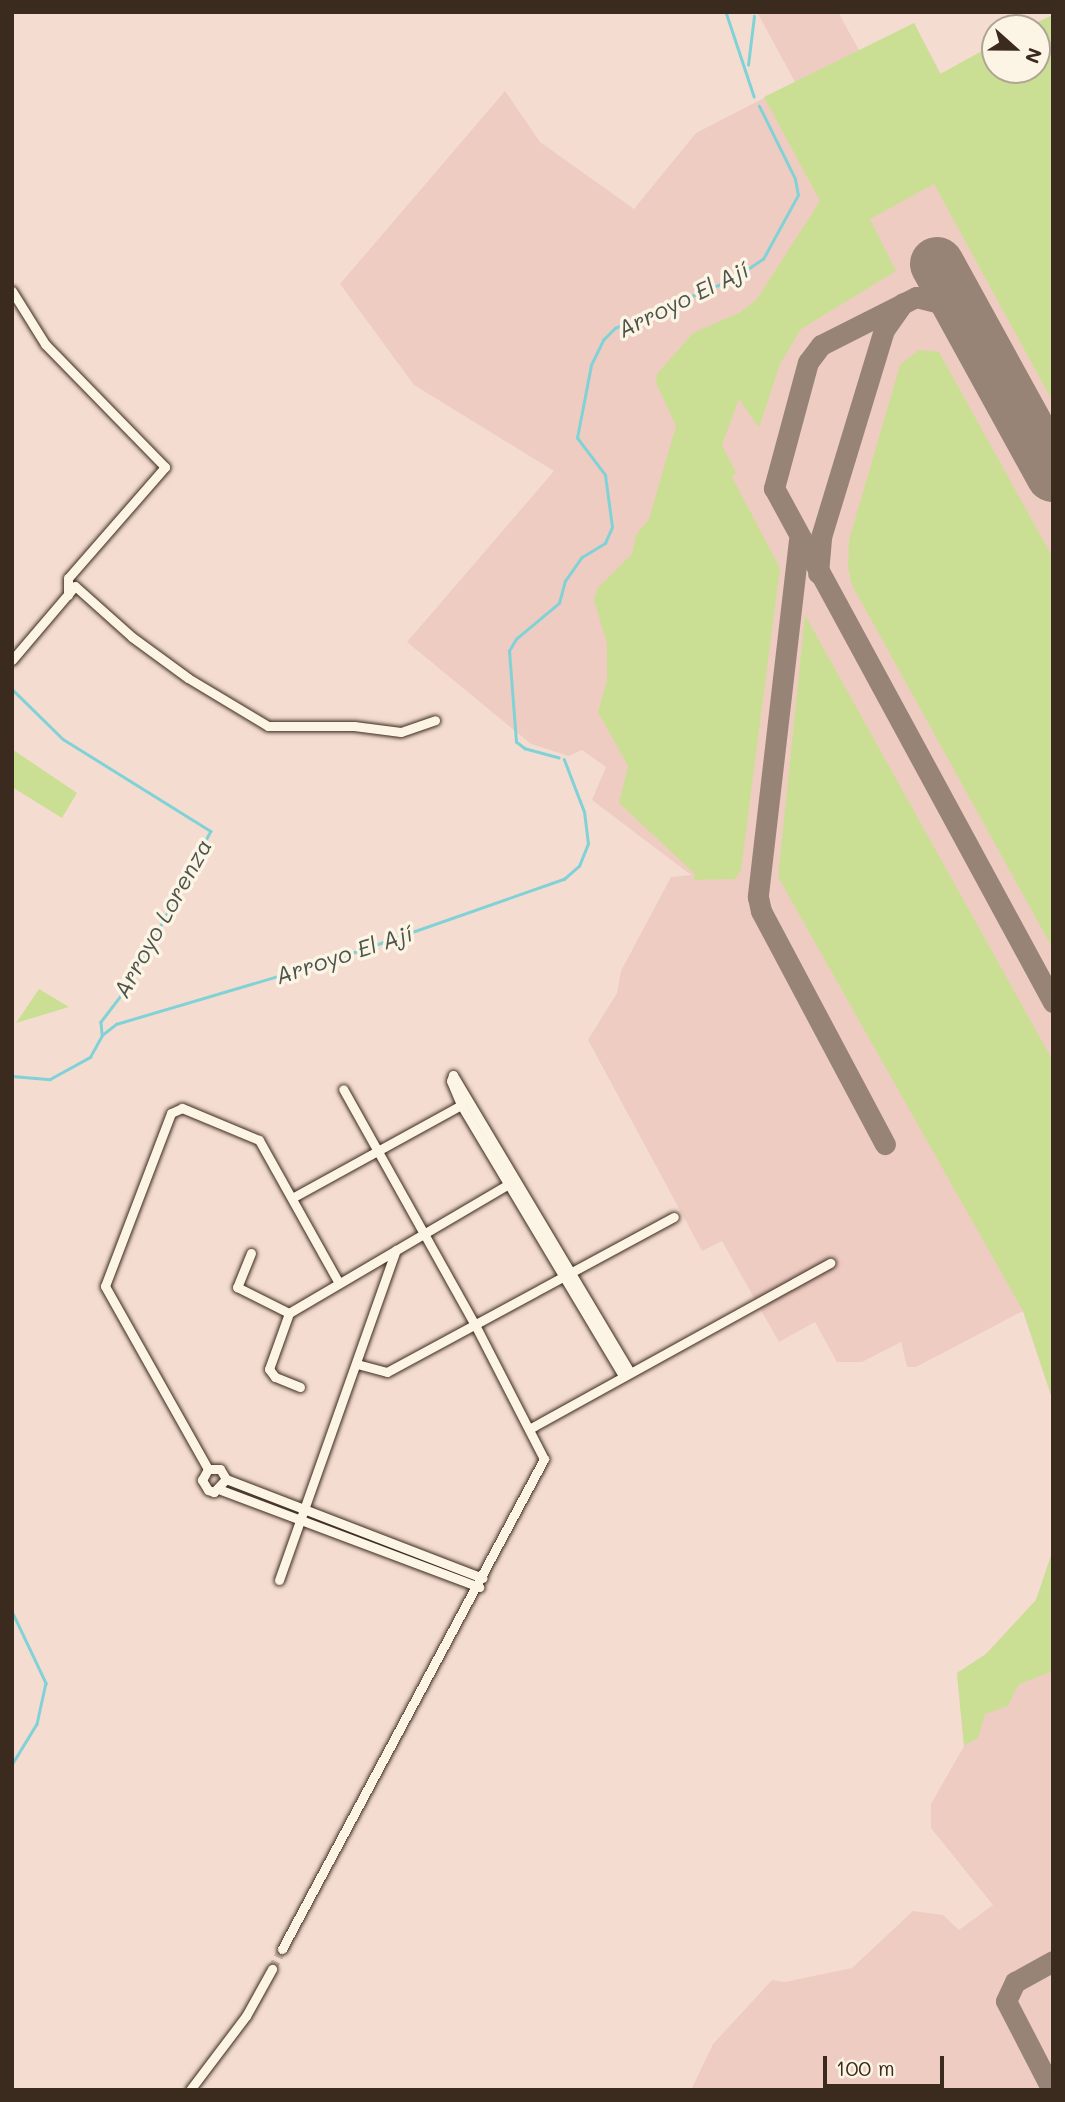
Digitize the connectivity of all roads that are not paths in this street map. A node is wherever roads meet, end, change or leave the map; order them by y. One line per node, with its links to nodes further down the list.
1 (12, 291): 2 (street)
2 (68, 595): 3 (street); 4 (street)
3 (12, 660)
4 (435, 720)
5 (344, 1089): 7 (street)
6 (461, 1105): 7 (street); 8 (street); 15 (street)
7 (377, 1151): 9 (street); 11 (street)
8 (507, 1185): 11 (street); 15 (street)
9 (292, 1198): 16 (street); 23 (street)
10 (674, 1217): 15 (street)
11 (425, 1233): 12 (street); 18 (street)
12 (396, 1250): 16 (street); 19 (street)
13 (251, 1253): 17 (street)
14 (830, 1263): 20 (street)
15 (567, 1275): 18 (street); 20 (street)
16 (339, 1283): 17 (street)
17 (289, 1313): 21 (street)
18 (475, 1325): 19 (street); 22 (street)
19 (357, 1364): 26 (street)
20 (626, 1374): 22 (street)
21 (300, 1387)
22 (531, 1428): 29 (street)
23 (208, 1469): 24 (street); 25 (street)
24 (226, 1479): 25 (street); 26 (street)
25 (221, 1490): 27 (street)
26 (304, 1509): 27 (street); 29 (street)
27 (301, 1520): 28 (street); 29 (street)
28 (279, 1580)
29 (481, 1582): 30 (street)
30 (282, 1949)
31 (272, 1969): 32 (street)
32 (190, 2090)

